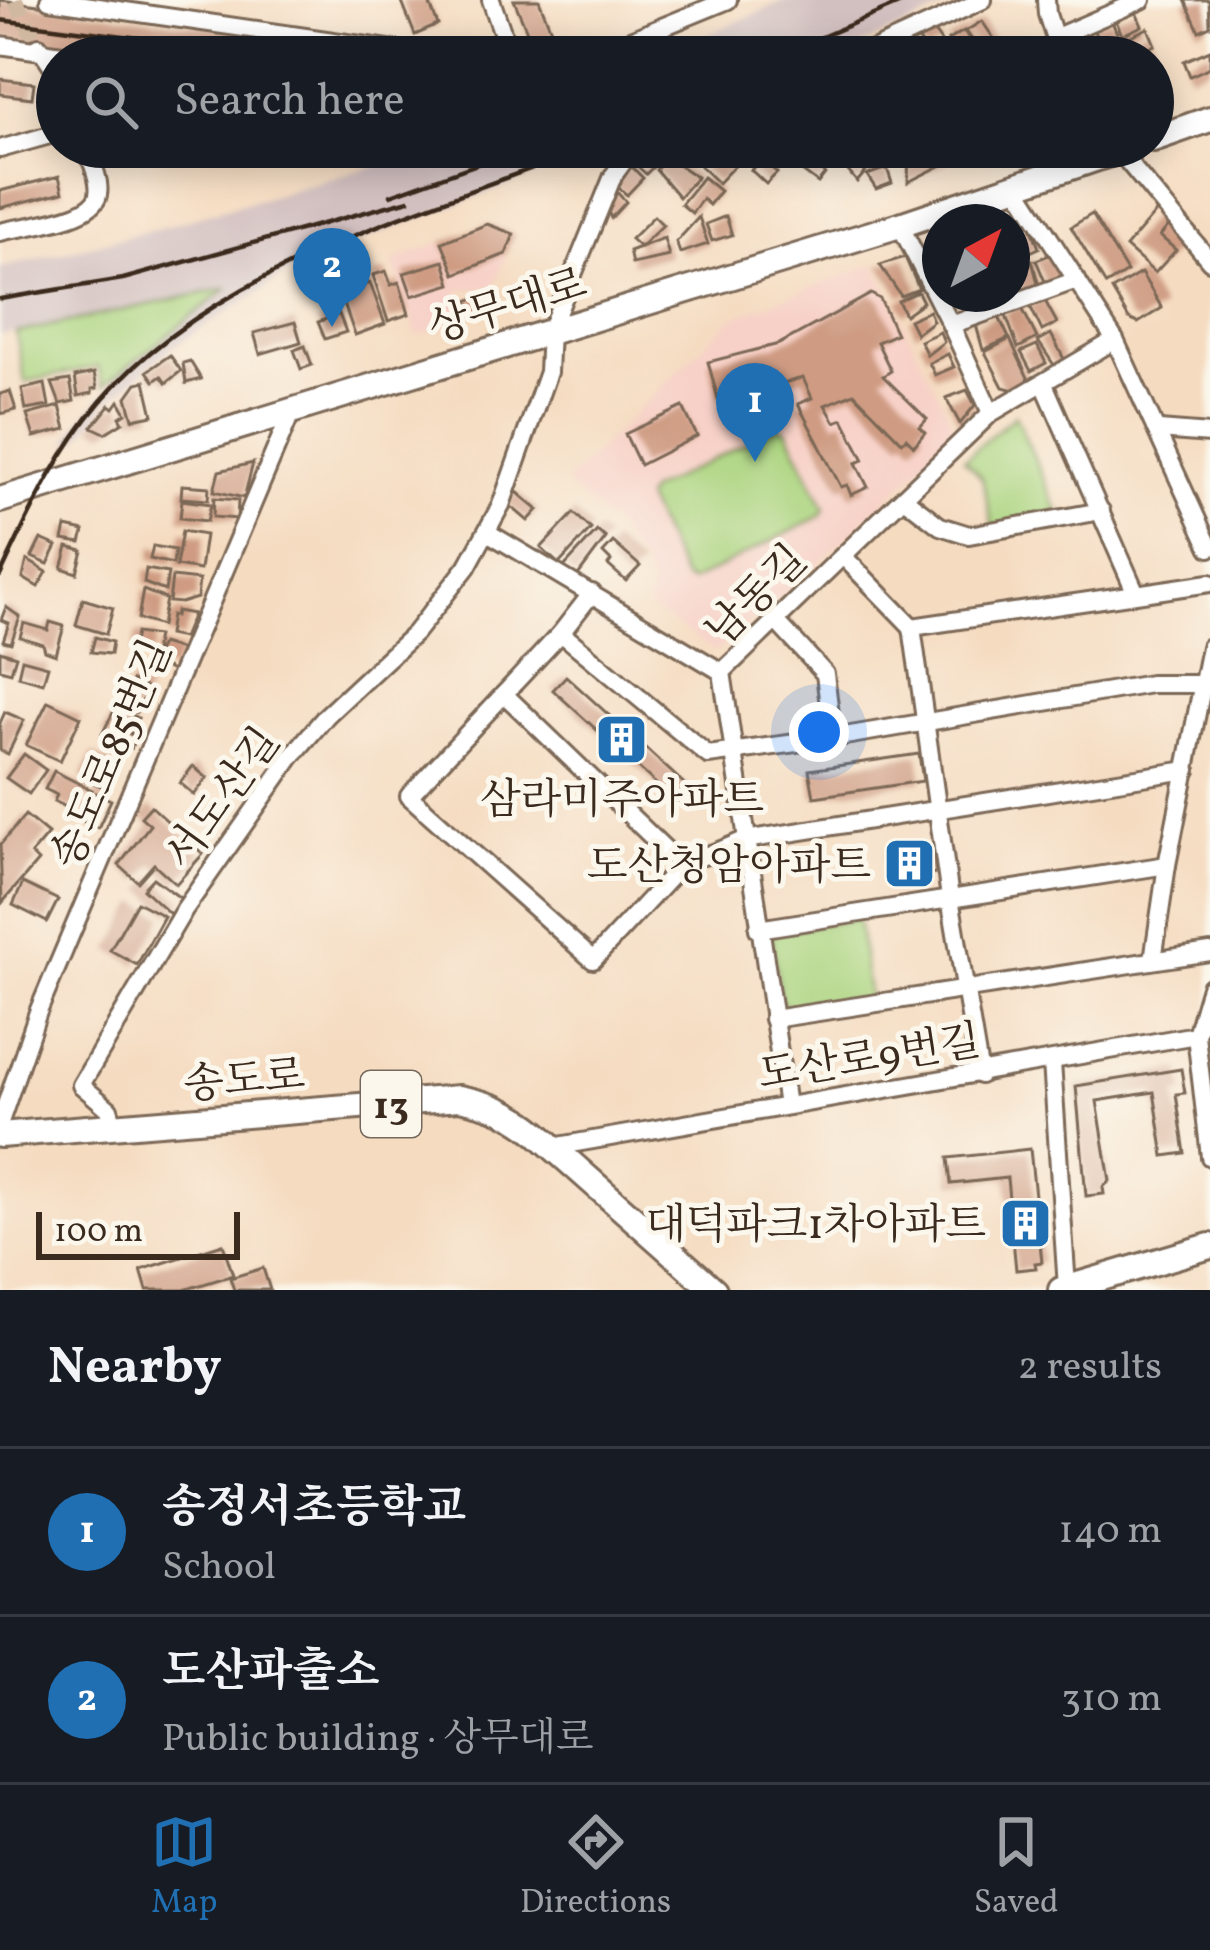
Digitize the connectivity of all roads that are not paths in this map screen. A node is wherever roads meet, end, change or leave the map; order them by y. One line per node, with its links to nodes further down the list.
1 (49, 0): 7 (street)
2 (491, 0): 8 (street)
3 (728, 0): 9 (street)
4 (982, 0): 10 (street)
5 (1046, 0): 11 (street)
6 (1142, 0): 12 (street)
7 (298, 36)
8 (504, 36)
9 (641, 36)
10 (904, 36)
11 (1054, 36)
12 (1059, 36)
13 (0, 45): 14 (street)
14 (36, 48)
15 (1210, 118): 16 (main road)
16 (1174, 131)
17 (36, 139): 18 (street)
18 (0, 149)
19 (92, 168): 25 (street)
20 (619, 168): 29 (street, 서도산길)
21 (1065, 168): 23 (main road, 상무대로)
22 (1130, 168): 26 (street)
23 (1016, 186): 24 (main road, 상무대로); 27 (street)
24 (900, 225): 28 (street); 29 (main road, 상무대로)
25 (0, 232)
26 (1210, 261)
27 (1077, 280): 28 (street); 30 (street)
28 (951, 326): 33 (street)
29 (550, 331): 32 (main road, 상무대로); 39 (street, 서도산길)
30 (1115, 340): 31 (street, 남동길); 34 (street)
31 (1044, 384): 33 (street, 남동길); 38 (street)
32 (291, 413): 37 (main road, 상무대로); 73 (street, 송도로85번길)
33 (992, 413): 36 (street, 남동길)
34 (1159, 430): 35 (street); 40 (street)
35 (1210, 434)
36 (905, 499): 38 (street); 41 (street, 남동길)
37 (0, 500)
38 (1101, 511): 43 (street)
39 (488, 532): 44 (street); 74 (street, 서도산길)
40 (1210, 548)
41 (844, 557): 45 (street, 남동길); 46 (street)
42 (1210, 583): 43 (street)
43 (1135, 591): 46 (street)
44 (592, 593): 47 (street); 49 (street)
45 (776, 621): 49 (street, 남동길); 53 (street)
46 (912, 627): 52 (street)
47 (561, 633): 51 (street); 54 (street)
48 (1210, 647): 50 (street)
49 (722, 672): 54 (street, 남동길)
50 (1202, 684): 52 (street); 55 (street)
51 (504, 694): 58 (street); 58 (street)
52 (924, 723): 53 (street); 56 (street)
53 (833, 738): 54 (street)
54 (733, 753): 57 (street, 남동길)
55 (1187, 770): 56 (street); 59 (street)
56 (937, 809): 57 (street); 60 (street)
57 (745, 840): 58 (street); 61 (street, 남동길)
58 (687, 859)
59 (1167, 865): 60 (street); 63 (street)
60 (950, 898): 61 (street); 65 (street)
61 (758, 929): 67 (street, 남동길)
62 (1210, 952): 63 (street)
63 (1153, 960): 65 (street)
64 (1210, 987): 66 (street)
65 (965, 992): 67 (street); 70 (street)
66 (1206, 1008): 68 (street)
67 (773, 1019): 71 (street, 남동길)
68 (1196, 1035): 69 (street, 도산로9번길); 72 (street)
69 (1052, 1062): 70 (street, 도산로9번길); 79 (street)
70 (980, 1075): 71 (street, 도산로9번길)
71 (787, 1106): 76 (street, 도산로9번길)
72 (1207, 1107): 77 (street)
73 (0, 1122)
74 (115, 1128): 75 (main road, 송도로 / 13); 76 (main road, 송도로 / 13)
75 (0, 1135)
76 (553, 1147): 80 (main road, 송도로 / 13)
77 (1210, 1157)
78 (1210, 1246): 79 (main road)
79 (1064, 1289)
80 (714, 1290)

